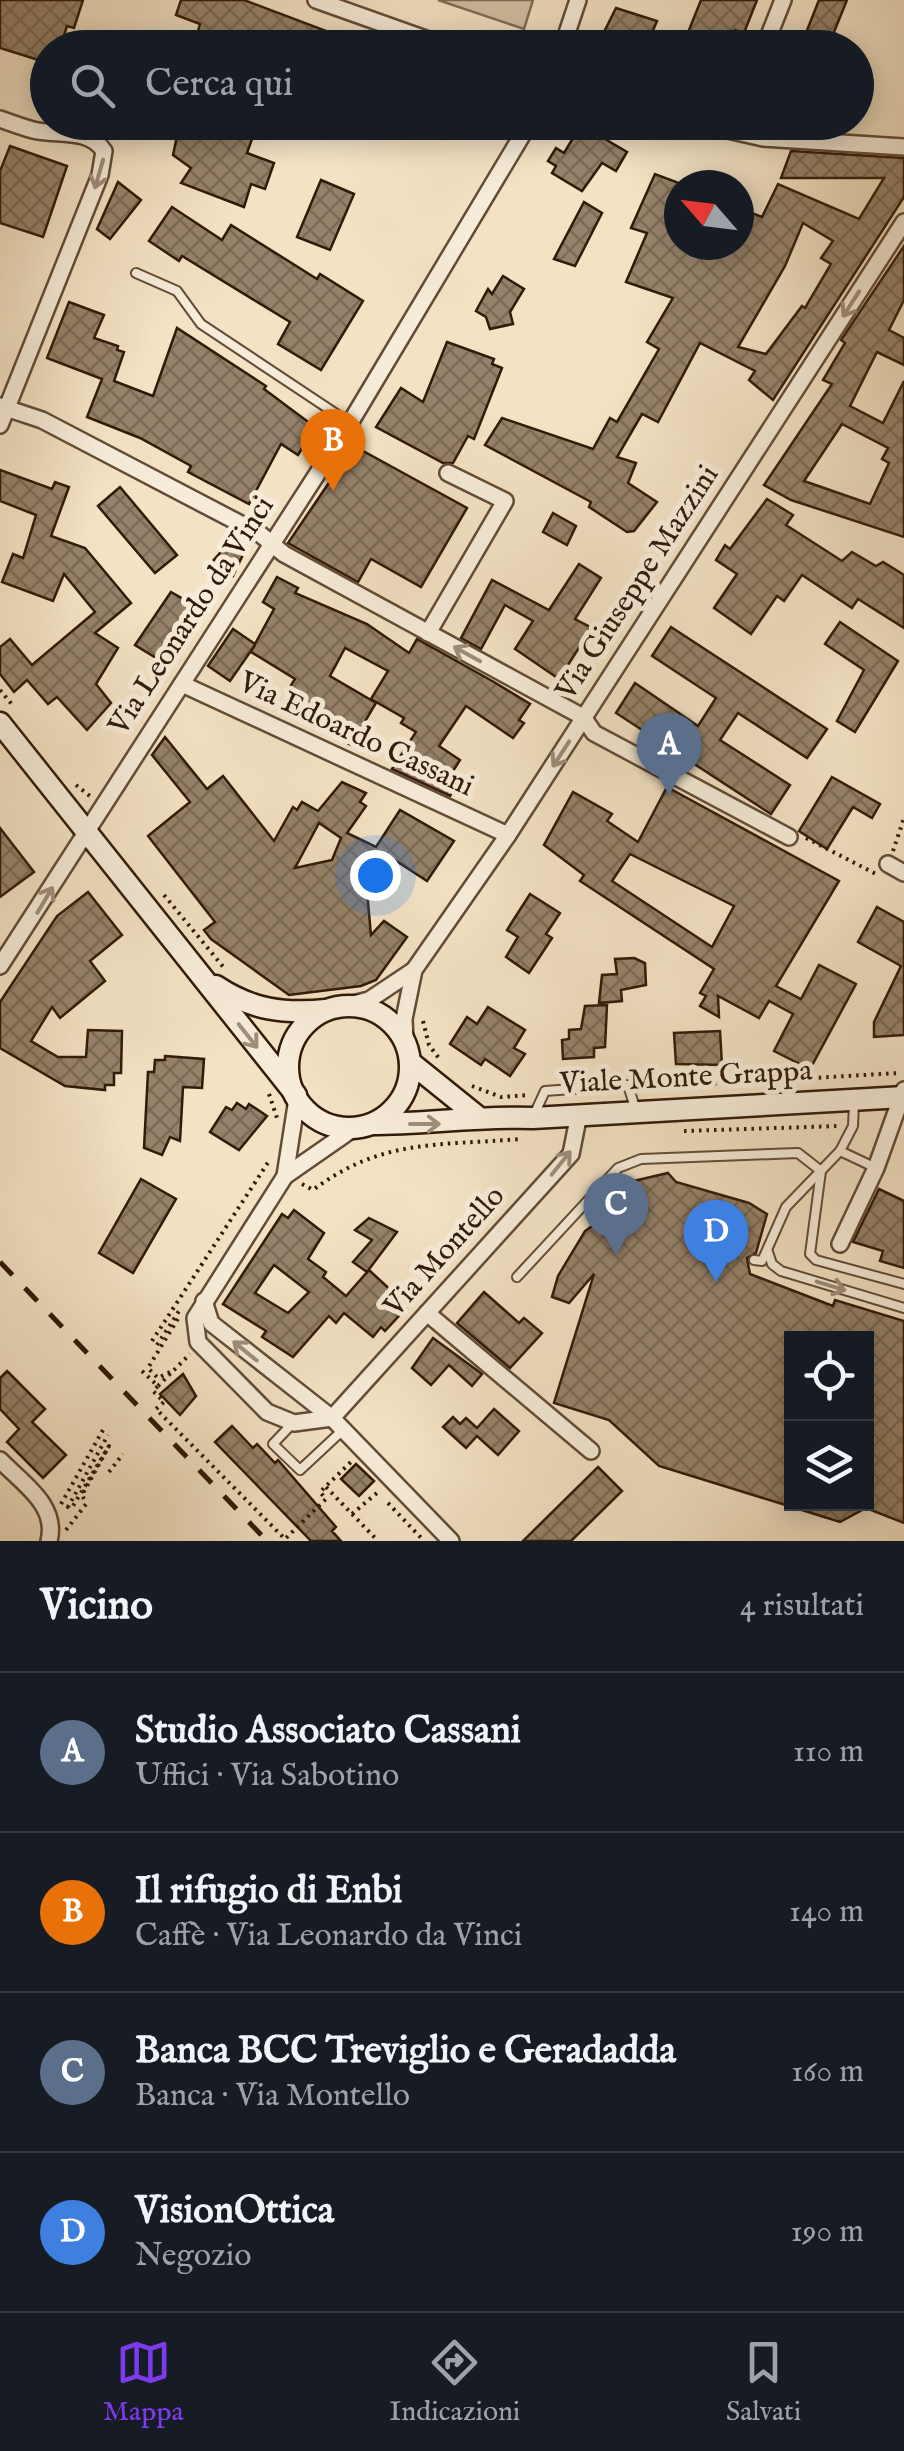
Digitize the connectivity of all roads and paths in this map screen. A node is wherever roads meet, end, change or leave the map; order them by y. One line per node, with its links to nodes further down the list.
1 (316, 0): 4 (street)
2 (578, 0): 5 (street)
3 (784, 0): 6 (street)
4 (400, 30)
5 (568, 30)
6 (772, 30)
7 (0, 119): 8 (street, one-way to 8)
8 (30, 129)
9 (91, 140): 15 (street, one-way to 15)
10 (519, 140): 16 (street, Via Leonardo da Vinci)
11 (807, 140): 12 (street)
12 (904, 146)
13 (904, 222): 22 (street, Via Giuseppe Mazzini, one-way to 22)
14 (136, 272): 16 (lane)
15 (3, 407): 17 (street); 19 (street)
16 (350, 422): 19 (street, Via Leonardo da Vinci)
17 (0, 425)
18 (448, 473): 20 (street)
19 (272, 544): 20 (street); 21 (street, Via Leonardo da Vinci)
20 (428, 632): 22 (street, one-way to 20)
21 (182, 684): 25 (street, Via Leonardo da Vinci); 26 (street, Via Edoardo Cassani)
22 (584, 717): 26 (street, Via Giuseppe Mazzini, one-way to 26); 27 (street)
23 (0, 724): 25 (main road)
24 (904, 818): 28 (path)
25 (86, 832): 31 (street, Via Leonardo da Vinci, one-way to 25); 33 (main road)
26 (508, 835): 32 (street, Via Giuseppe Mazzini)
27 (790, 837): 28 (path)
28 (888, 864): 29 (street)
29 (904, 873)
30 (162, 894): 34 (path)
31 (0, 966)
32 (414, 970): 35 (street, Via Giuseppe Mazzini); 36 (street, Via Giuseppe Mazzini)
33 (202, 977): 35 (main road); 39 (main road, one-way to 39)
34 (233, 979)
35 (337, 1008): 36 (main road); 39 (main road)
36 (408, 1052): 43 (main road); 45 (main road)
37 (266, 1085): 44 (path)
38 (902, 1095): 40 (main road, Viale Monte Grappa); 51 (street)
39 (296, 1097): 45 (main road); 53 (street)
40 (854, 1098): 41 (main road, Viale Monte Grappa); 50 (lane)
41 (636, 1110): 42 (main road, Viale Monte Grappa); 47 (lane)
42 (579, 1114): 47 (main road, Viale Monte Grappa); 61 (street, Via Montello, one-way to 42)
43 (477, 1116): 45 (main road, Viale Monte Grappa, one-way to 43); 47 (main road, Viale Monte Grappa)
44 (278, 1124)
45 (363, 1126): 53 (street)
46 (830, 1127): 48 (path)
47 (530, 1128): 53 (path)
48 (674, 1131)
49 (274, 1149): 64 (path)
50 (840, 1150): 51 (lane); 52 (lane)
51 (876, 1168): 54 (street)
52 (821, 1170): 55 (lane); 57 (lane); 58 (lane)
53 (284, 1176): 59 (street)
54 (840, 1244)
55 (768, 1252): 56 (lane); 60 (lane, one-way to 60)
56 (754, 1260)
57 (518, 1277)
58 (904, 1284)
59 (204, 1300): 62 (street); 66 (street, one-way to 59)
60 (904, 1308)
61 (427, 1313): 69 (street, Via Montello); 70 (street)
62 (198, 1342): 64 (path); 67 (street)
63 (142, 1372): 65 (path)
64 (170, 1372): 65 (path)
65 (158, 1386): 75 (path)
66 (296, 1393): 67 (street); 69 (street)
67 (277, 1417): 68 (street)
68 (294, 1422): 69 (street); 69 (lane)
69 (338, 1423): 81 (street)
70 (591, 1452)
71 (123, 1454): 74 (path)
72 (355, 1457): 75 (path)
73 (0, 1460): 77 (street)
74 (110, 1472)
75 (326, 1486): 76 (path)
76 (352, 1514): 79 (path); 80 (path)
77 (57, 1518): 78 (street); 78 (path)
78 (50, 1540)
79 (378, 1541)
80 (424, 1541)
81 (450, 1541)

